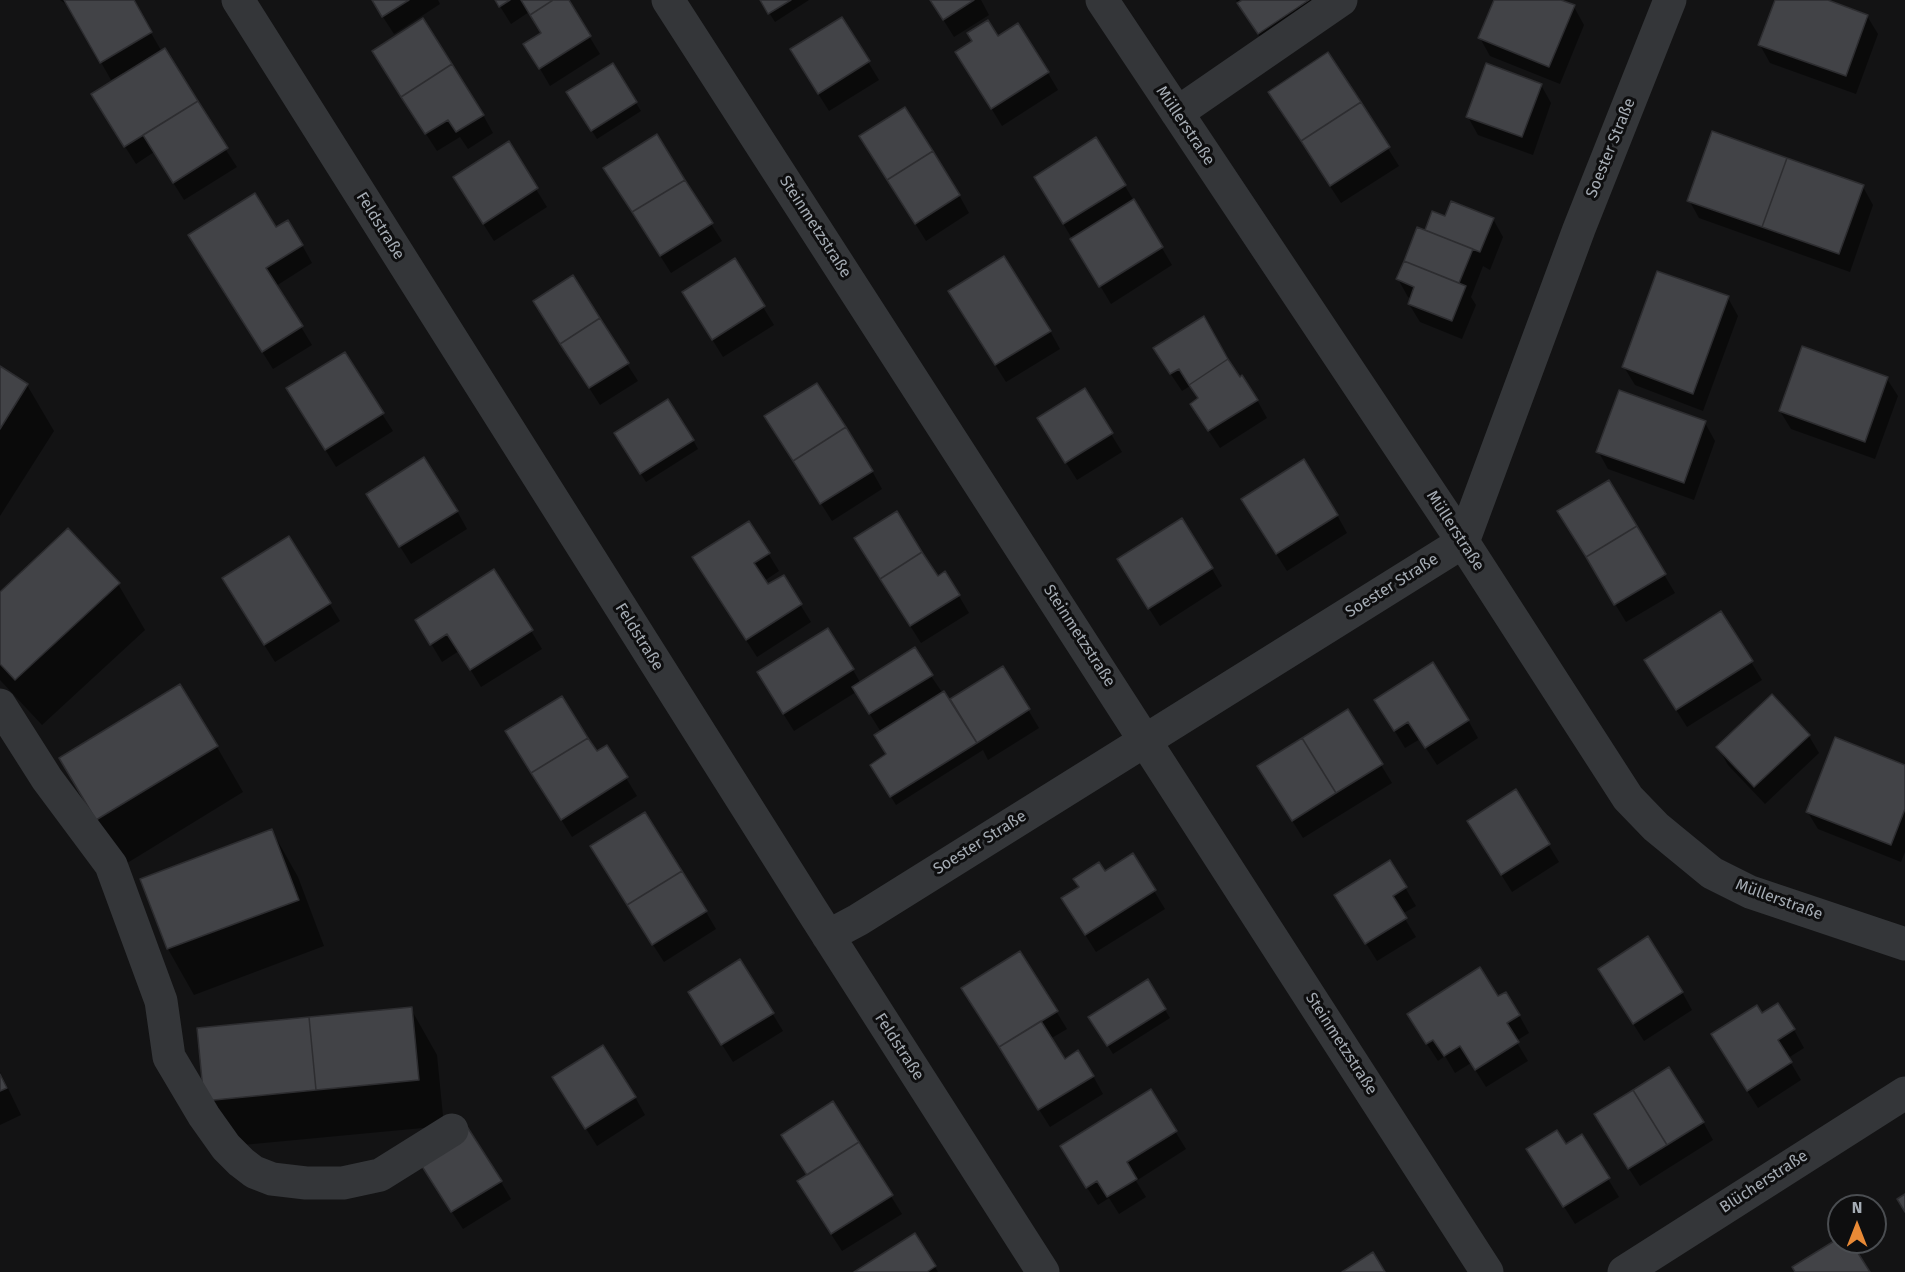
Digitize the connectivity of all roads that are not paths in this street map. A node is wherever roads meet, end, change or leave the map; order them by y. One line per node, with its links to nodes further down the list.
1 (238, 0): 10 (street, Feldstraße)
2 (669, 0): 9 (street, Steinmetzstraße)
3 (1102, 0): 6 (street, Müllerstraße)
4 (1341, 0): 6 (street)
5 (1670, 0): 7 (street, Soester Straße)
6 (1177, 113): 7 (street, Müllerstraße)
7 (1463, 542): 9 (street, Soester Straße); 11 (street, Müllerstraße)
8 (0, 705): 13 (street)
9 (1145, 739): 10 (street, Soester Straße); 15 (street, Steinmetzstraße)
10 (828, 936): 14 (street, Feldstraße)
11 (1905, 944)
12 (1905, 1093): 16 (street, Blücherstraße)
13 (452, 1130)
14 (1043, 1272)
15 (1487, 1272)
16 (1624, 1272)

